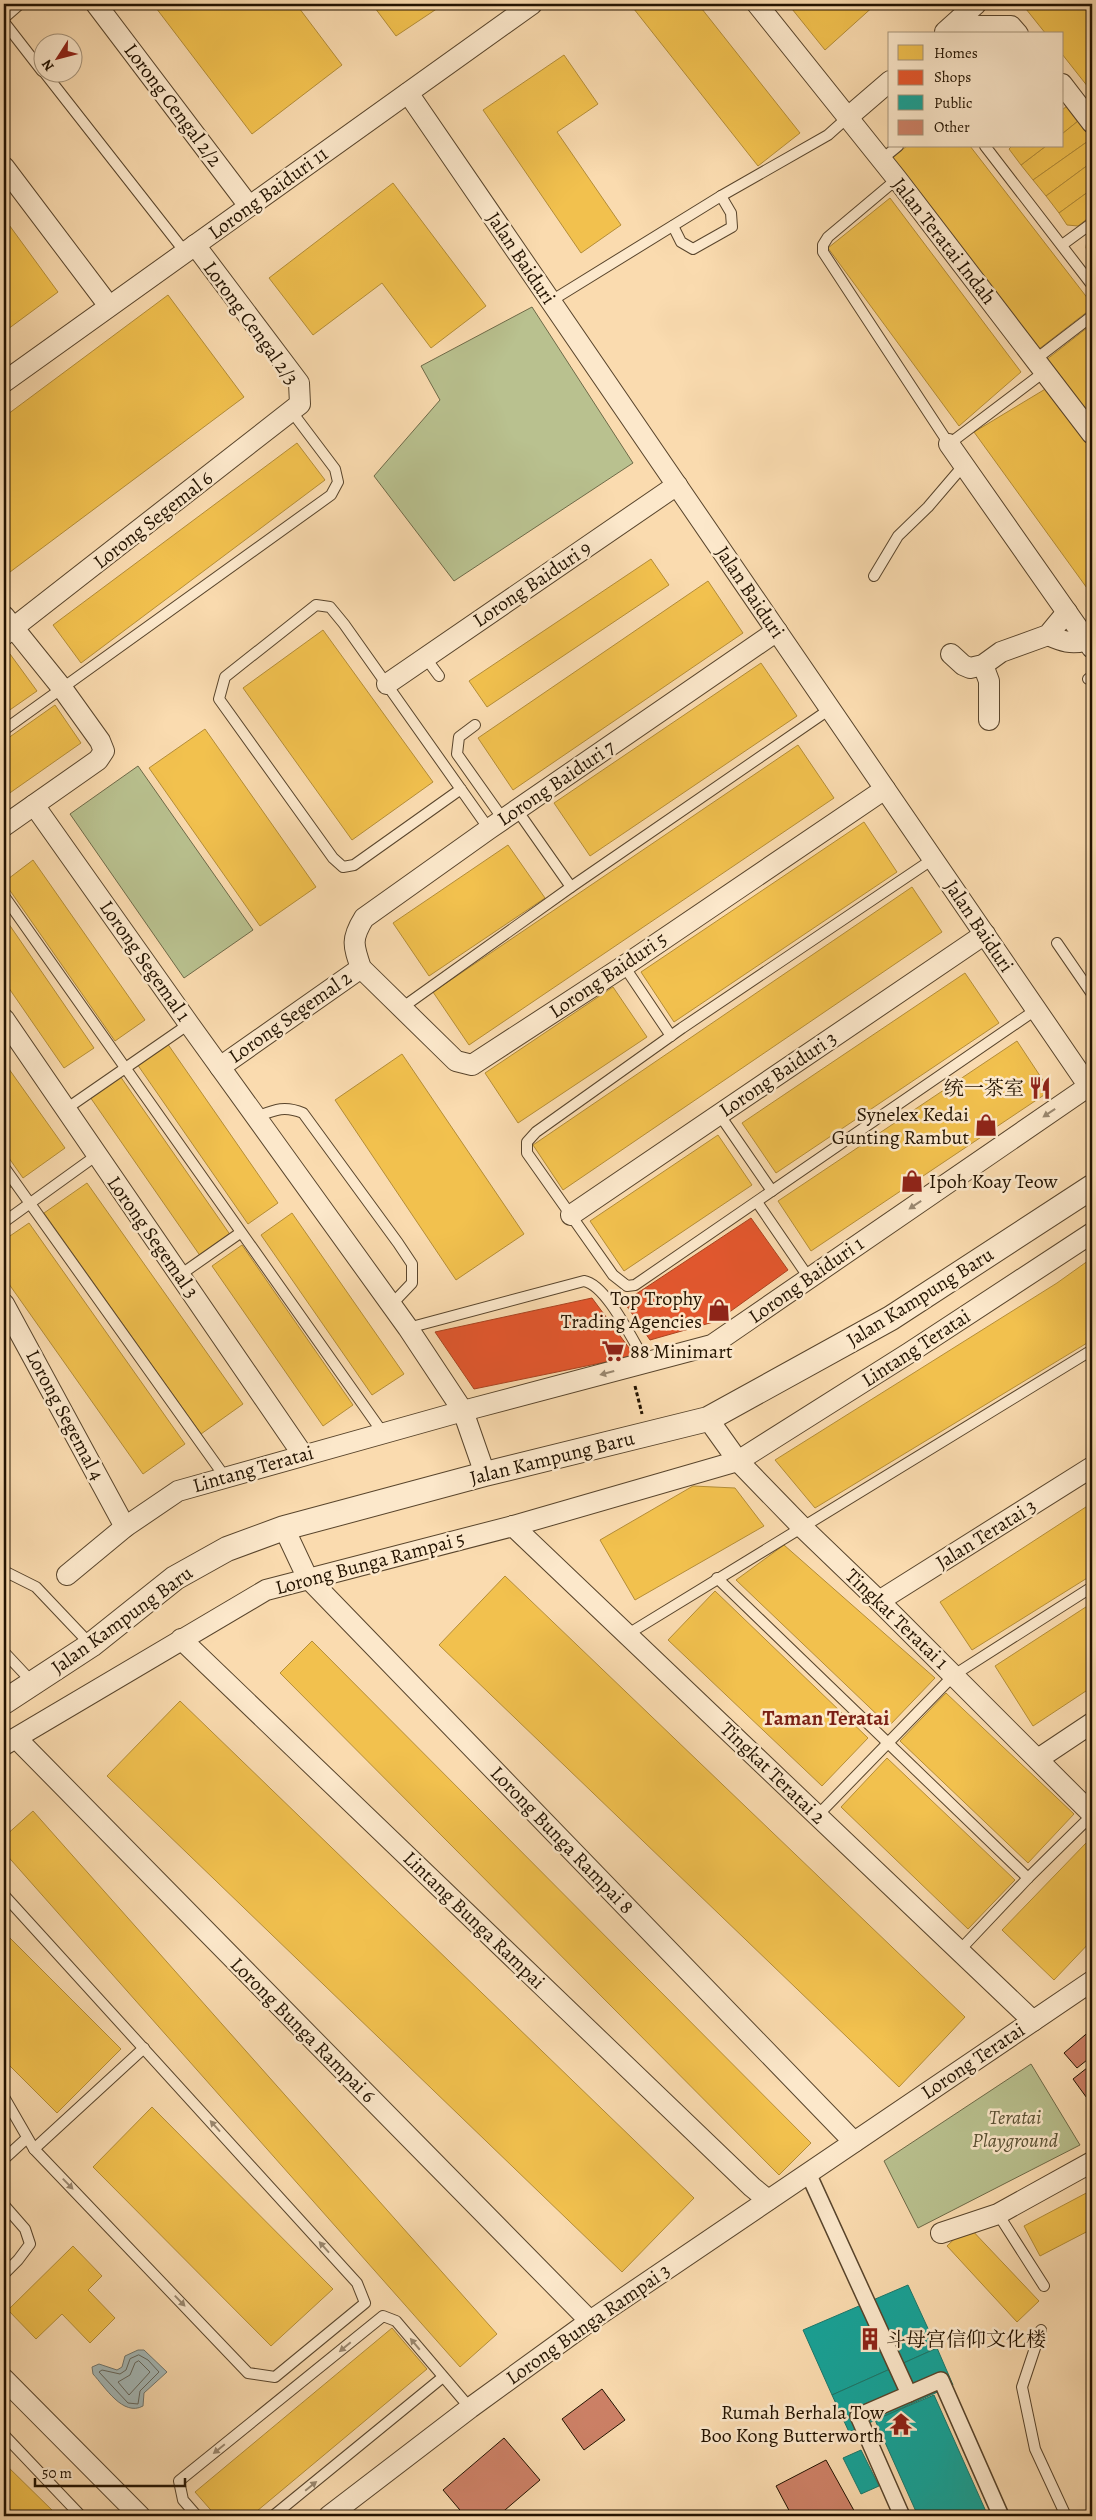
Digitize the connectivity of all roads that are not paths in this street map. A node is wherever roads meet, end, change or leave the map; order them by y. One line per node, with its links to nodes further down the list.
1 (20, 4): 6 (lane)
2 (96, 4): 24 (street, Lorong Cengal 2/2)
3 (532, 4): 15 (street, Lorong Baiduri 11)
4 (757, 4): 16 (street, Jalan Teratai Indah)
5 (976, 4): 8 (street)
6 (4, 18)
7 (4, 22): 11 (lane)
8 (947, 32)
9 (952, 32): 10 (street)
10 (1016, 32)
11 (32, 58)
12 (51, 82): 28 (lane)
13 (888, 83): 16 (street)
14 (1064, 87): 17 (street)
15 (408, 92): 24 (street, Lorong Baiduri 11); 30 (street, Jalan Baiduri)
16 (847, 118): 20 (street, Jalan Teratai Indah); 23 (lane)
17 (1092, 123)
18 (896, 148): 20 (lane)
19 (987, 148): 27 (lane)
20 (881, 160): 22 (street, Jalan Teratai Indah)
21 (4, 167): 31 (street)
22 (897, 179): 33 (street, Jalan Teratai Indah); 37 (lane)
23 (721, 196): 26 (lane); 26 (lane)
24 (250, 206): 28 (street, Lorong Baiduri 11)
25 (1092, 223): 27 (lane)
26 (672, 226): 30 (lane)
27 (1062, 245): 29 (lane)
28 (190, 249): 31 (street, Lorong Baiduri 11); 35 (street, Lorong Cengal 2/3)
29 (1092, 286)
30 (551, 301): 39 (street, Jalan Baiduri)
31 (109, 306): 34 (street, Lorong Baiduri 11)
32 (1092, 316): 33 (lane)
33 (1040, 366): 36 (street, Jalan Teratai Indah); 37 (lane)
34 (4, 382)
35 (296, 408): 42 (street, Lorong Segemal 6); 51 (lane)
36 (1092, 434)
37 (949, 444): 38 (street)
38 (964, 466): 40 (lane); 41 (street)
39 (677, 485): 43 (street, Jalan Baiduri); 47 (street, Lorong Baiduri 9)
40 (874, 576)
41 (1067, 612): 44 (street); 45 (street)
42 (7, 627): 51 (street)
43 (777, 630): 52 (street, Jalan Baiduri); 59 (street, Lorong Baiduri 7)
44 (1048, 635): 45 (street); 48 (street)
45 (1089, 644)
46 (951, 654): 48 (street)
47 (425, 657): 49 (lane); 50 (street, Lorong Baiduri 9)
48 (983, 665): 53 (street)
49 (439, 676)
50 (387, 684): 56 (lane); 56 (lane)
51 (62, 688): 55 (lane); 58 (street)
52 (830, 709): 57 (street, Jalan Baiduri); 62 (lane)
53 (988, 720)
54 (475, 725): 59 (lane)
55 (4, 730)
56 (461, 789): 59 (lane)
57 (886, 789): 61 (street, Jalan Baiduri); 67 (street, Lorong Baiduri 5)
58 (34, 805): 60 (street); 73 (street, Lorong Segemal 1)
59 (503, 819): 62 (lane); 66 (street, Lorong Baiduri 7)
60 (4, 826)
61 (933, 859): 64 (street, Jalan Baiduri); 74 (lane)
62 (571, 887): 70 (lane)
63 (4, 896): 76 (lane)
64 (985, 934): 71 (street, Jalan Baiduri); 79 (street, Lorong Baiduri 3)
65 (1057, 942): 69 (lane)
66 (354, 948): 68 (street, Lorong Baiduri 5)
67 (624, 966): 70 (street, Lorong Baiduri 5); 74 (lane)
68 (361, 968): 70 (street, Lorong Baiduri 5); 75 (street, Lorong Segemal 2)
69 (1092, 994)
70 (403, 1008)
71 (1036, 1009): 77 (street, Jalan Baiduri); 84 (lane)
72 (4, 1019): 78 (street, Lorong Segemal 3)
73 (189, 1024): 75 (street, Lorong Segemal 1); 76 (lane)
74 (671, 1036): 87 (lane)
75 (220, 1067): 80 (street, Lorong Segemal 1)
76 (124, 1069): 78 (lane); 89 (lane)
77 (1091, 1088): 92 (street, Lorong Baiduri 1, one-way to 92)
78 (66, 1109): 81 (street, Lorong Segemal 3)
79 (720, 1114): 84 (lane); 87 (street, Lorong Baiduri 3)
80 (256, 1117): 94 (street, Lorong Segemal 1); 94 (lane)
81 (97, 1155): 85 (lane); 91 (street, Lorong Segemal 3)
82 (4, 1167): 85 (lane)
83 (1092, 1187): 99 (street, Jalan Kampung Baru)
84 (772, 1191): 86 (lane)
85 (29, 1202): 88 (lane); 105 (lane)
86 (757, 1202): 87 (lane); 92 (lane)
87 (571, 1215)
88 (4, 1222)
89 (240, 1233): 91 (lane); 100 (lane)
90 (1092, 1233): 102 (street, Lintang Teratai)
91 (180, 1275): 101 (street, Lorong Segemal 3)
92 (809, 1278): 97 (street, Lorong Baiduri 1)
93 (4, 1304): 108 (street, Lorong Segemal 4)
94 (392, 1304): 95 (street, Lorong Segemal 1)
95 (408, 1328): 97 (lane); 98 (street, Lorong Segemal 1)
96 (1092, 1350): 107 (lane)
97 (638, 1364): 98 (street, Lorong Baiduri 1, one-way to 98)
98 (463, 1411): 100 (street, Lintang Teratai); 104 (street, Lorong Segemal 1)
99 (708, 1419): 102 (street, Tingkat Teratai 1); 104 (street, Jalan Kampung Baru)
100 (383, 1433): 101 (street, Lintang Teratai)
101 (303, 1455): 105 (street, Lintang Teratai)
102 (738, 1461): 106 (street, Lorong Bunga Rampai 5); 107 (street, Tingkat Teratai 1)
103 (1092, 1467): 115 (street, Jalan Teratai 3)
104 (485, 1474): 109 (street, Jalan Kampung Baru)
105 (225, 1477): 108 (street, Lintang Teratai)
106 (513, 1526): 112 (street, Lorong Bunga Rampai 5); 116 (street, Tingkat Teratai 2)
107 (801, 1526): 113 (lane); 115 (street, Tingkat Teratai 1)
108 (125, 1527): 111 (street, Lintang Teratai)
109 (284, 1528): 112 (street, Lorong Bunga Rampai 8); 118 (street, Jalan Kampung Baru)
110 (4, 1571): 118 (lane)
111 (67, 1576)
112 (308, 1577): 117 (street, Lorong Bunga Rampai 5); 137 (street, Lorong Bunga Rampai 8)
113 (717, 1578): 116 (lane); 125 (lane)
114 (1092, 1587): 120 (lane)
115 (879, 1601): 120 (street, Tingkat Teratai 1)
116 (628, 1634): 128 (street, Tingkat Teratai 2)
117 (181, 1639): 124 (street, Lorong Bunga Rampai 5); 142 (street, Lintang Bunga Rampai)
118 (91, 1645): 121 (street, Jalan Kampung Baru)
119 (4, 1652): 121 (lane)
120 (954, 1675): 125 (lane); 126 (street, Tingkat Teratai 1)
121 (34, 1684): 122 (street, Jalan Kampung Baru)
122 (4, 1702)
123 (1092, 1723): 126 (street)
124 (10, 1742): 148 (street, Lorong Bunga Rampai 6)
125 (886, 1743): 128 (lane); 129 (lane)
126 (1038, 1759): 127 (street, Tingkat Teratai 1)
127 (1092, 1815): 129 (lane)
128 (817, 1816): 131 (street, Tingkat Teratai 2)
129 (1028, 1878): 131 (lane)
130 (4, 1895): 134 (lane)
131 (959, 1951): 133 (street, Tingkat Teratai 2)
132 (1092, 1981): 133 (street, Lorong Teratai)
133 (1033, 2021): 137 (street, Lorong Teratai)
134 (144, 2048): 138 (lane); 138 (lane, one-way to 134)
135 (4, 2097): 136 (lane)
136 (27, 2138): 138 (lane); 139 (lane)
137 (854, 2142): 141 (street, Lorong Bunga Rampai 3)
138 (34, 2149)
139 (4, 2160)
140 (1092, 2162): 144 (street)
141 (808, 2173): 142 (street, Lorong Bunga Rampai 3); 152 (street)
142 (768, 2200): 148 (street, Lorong Bunga Rampai 3)
143 (4, 2205): 146 (lane)
144 (998, 2214): 145 (street); 147 (lane)
145 (941, 2233)
146 (4, 2274)
147 (1044, 2286)
148 (590, 2321): 153 (street, Lorong Bunga Rampai 3)
149 (1041, 2330): 162 (lane)
150 (443, 2377): 153 (lane); 157 (lane, one-way to 157); 158 (lane, one-way to 150)
151 (4, 2379): 156 (street)
152 (909, 2394): 160 (street); 161 (street)
153 (470, 2408): 159 (street, Lorong Bunga Rampai 3)
154 (4, 2435): 155 (lane)
155 (81, 2516)
156 (140, 2516)
157 (197, 2516)
158 (273, 2516)
159 (329, 2516)
160 (902, 2516)
161 (1001, 2516)
162 (1066, 2516)

